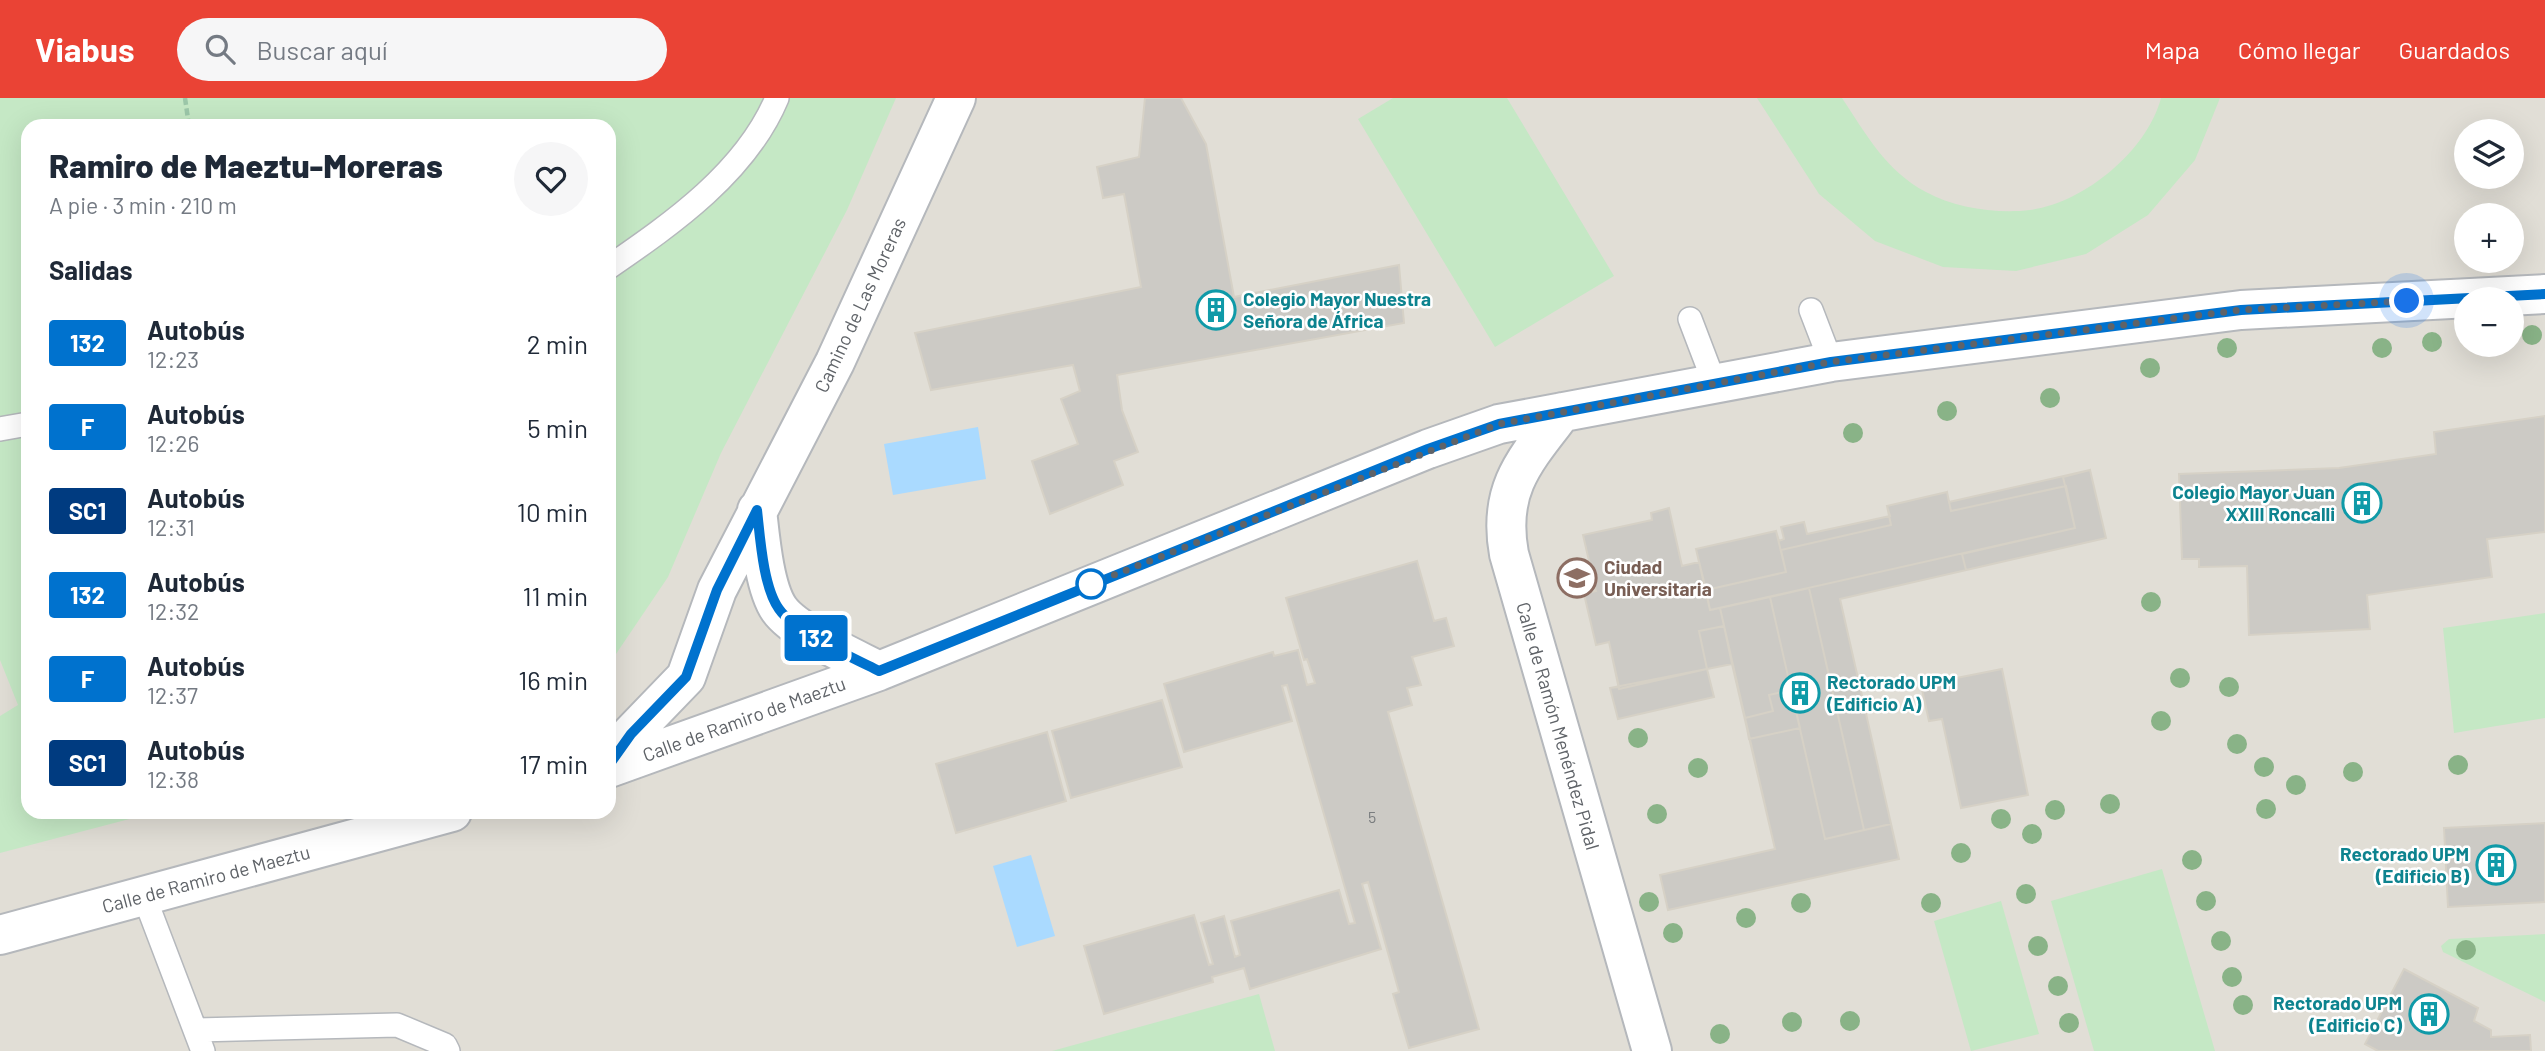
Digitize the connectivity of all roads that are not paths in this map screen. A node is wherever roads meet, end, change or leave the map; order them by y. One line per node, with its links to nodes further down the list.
1 (777, 98): 3 (lane)
2 (956, 98): 12 (street, Camino de Las Moreras)
3 (616, 262)
4 (2545, 294): 7 (street, Calle de Ramiro de Maeztu)
5 (1811, 310): 7 (lane)
6 (1690, 319): 8 (lane)
7 (1831, 362): 8 (street, Calle de Ramiro de Maeztu)
8 (1714, 382): 9 (street, Calle de Ramiro de Maeztu)
9 (1562, 412): 13 (street, Calle de Ramiro de Maeztu); 21 (street, Calle de Ramón Menéndez Pidal)
10 (21, 425): 11 (lane)
11 (0, 429)
12 (757, 510): 13 (street); 14 (street, Camino de Las Moreras)
13 (879, 671): 15 (street, Calle de Ramiro de Maeztu)
14 (616, 756)
15 (616, 764)
16 (426, 819): 17 (street, Calle de Ramiro de Maeztu)
17 (144, 896): 18 (street, Calle de Ramiro de Maeztu); 19 (lane)
18 (0, 935)
19 (200, 1040): 20 (lane)
20 (448, 1051)
21 (1652, 1051)

